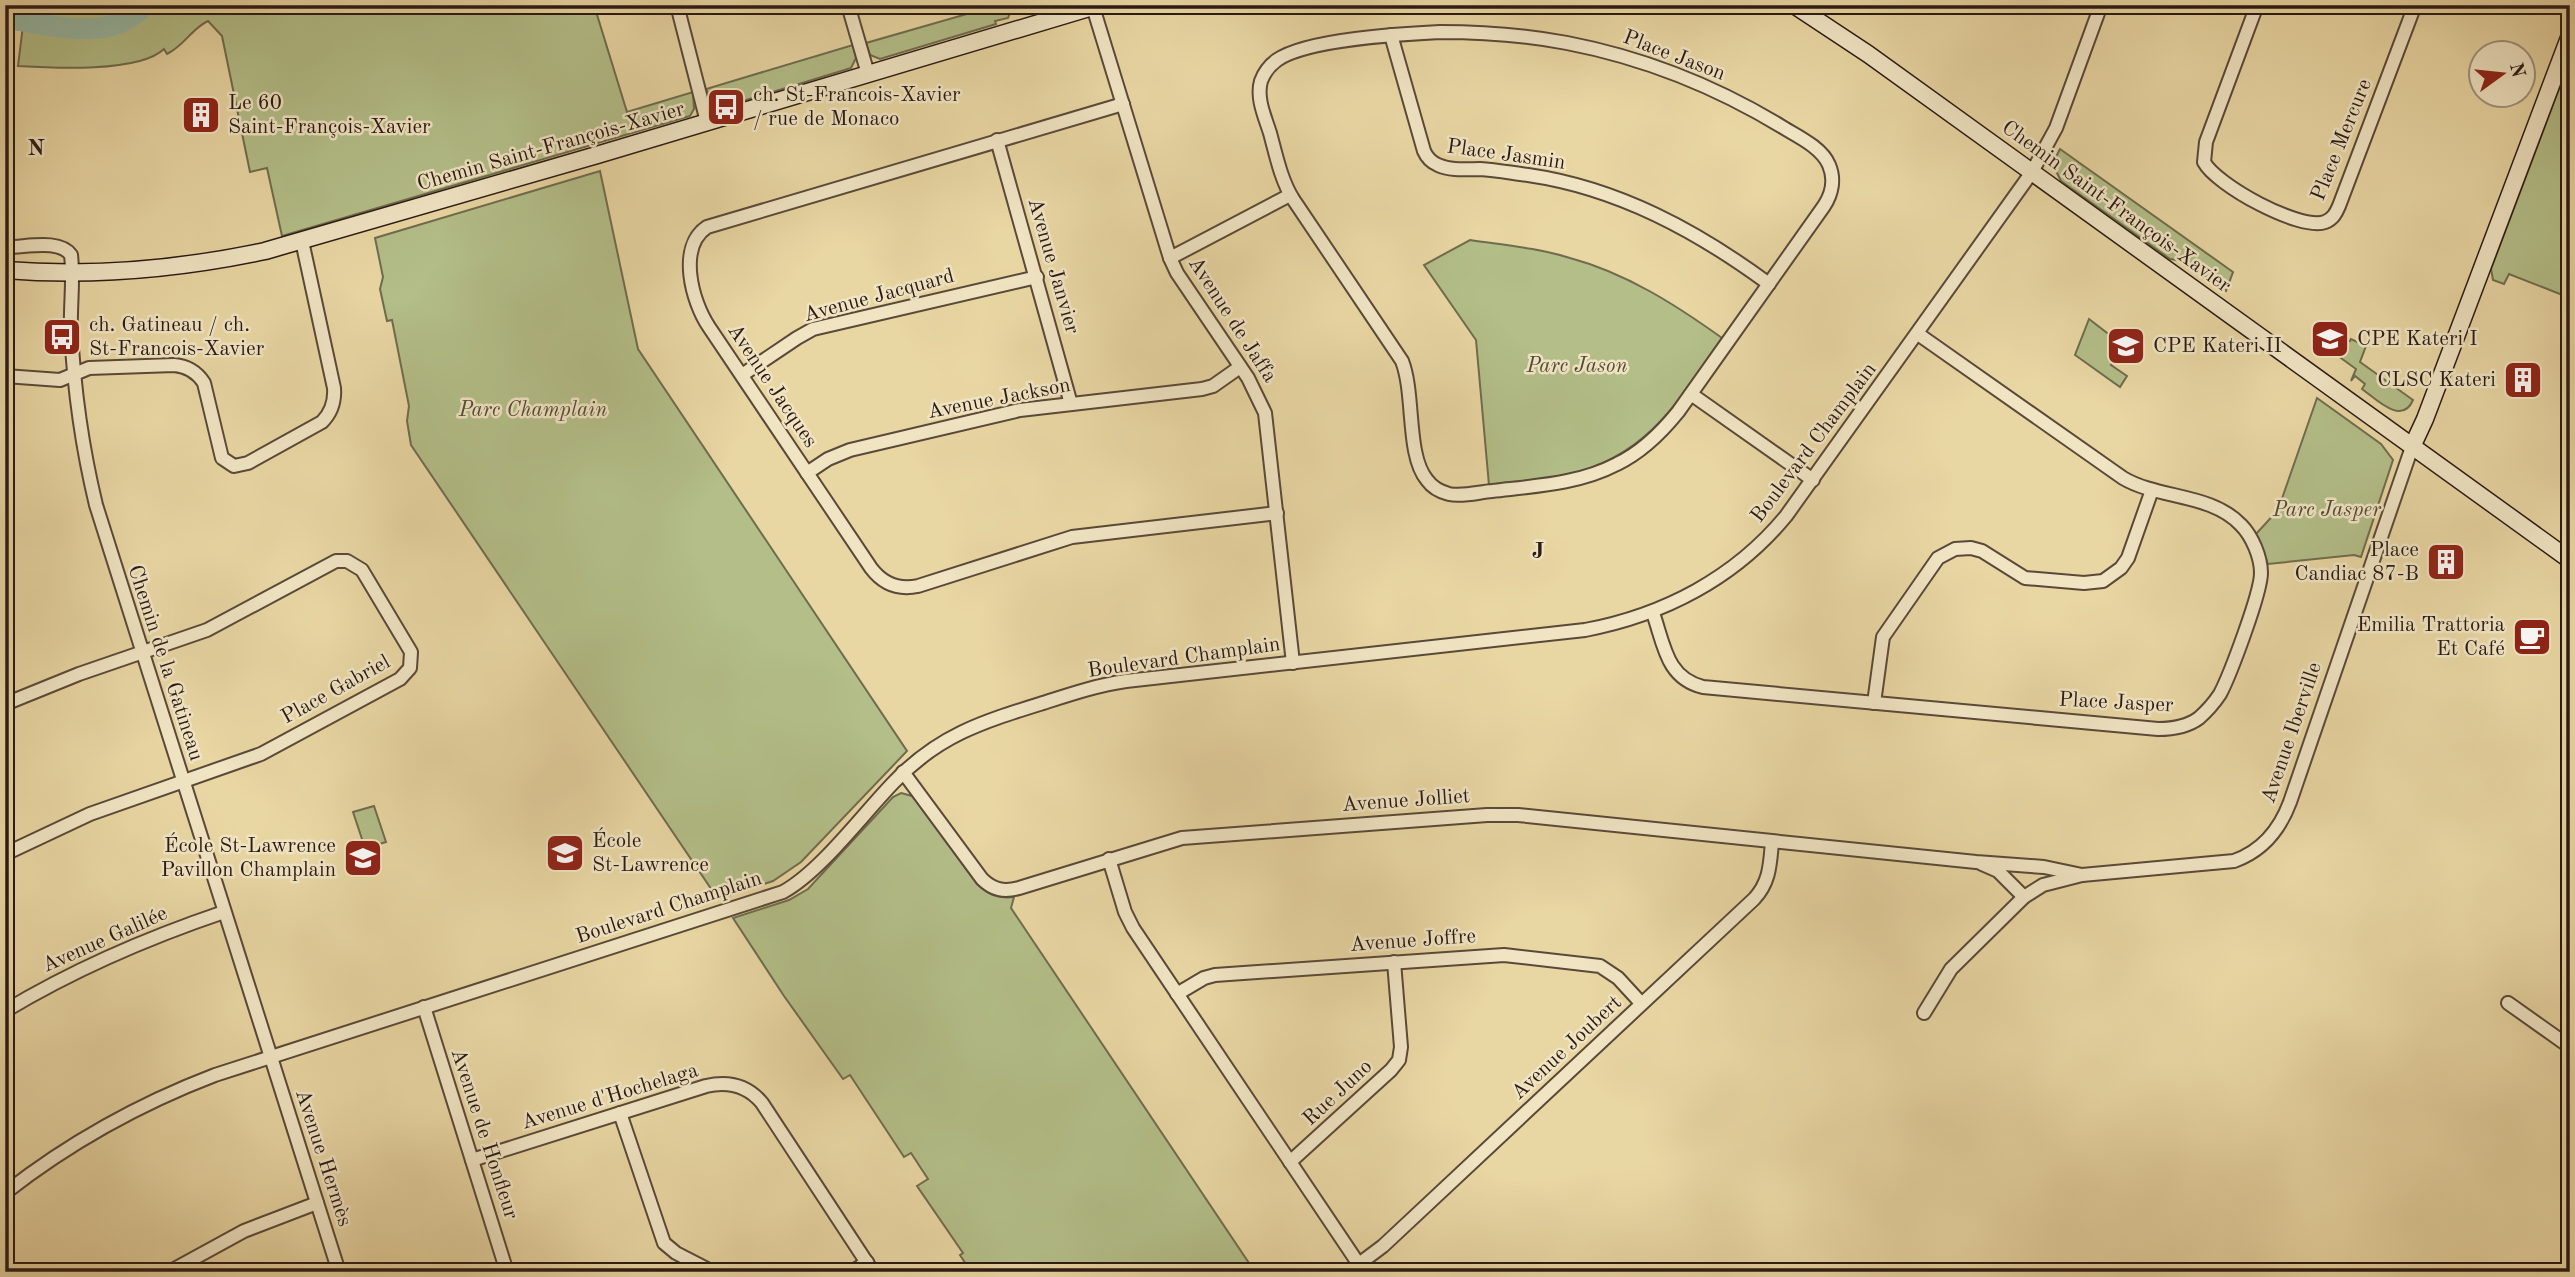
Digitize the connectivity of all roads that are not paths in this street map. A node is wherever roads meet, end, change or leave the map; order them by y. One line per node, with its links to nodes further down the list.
1 (677, 5): 12 (street)
2 (848, 5): 10 (street)
3 (1794, 5): 14 (street, Chemin Saint-François-Xavier)
4 (2101, 5): 14 (street, Boulevard Champlain)
5 (2257, 5): 6 (street, Place Mercure)
6 (2415, 5)
7 (1096, 6): 10 (street, Chemin Saint-François-Xavier); 11 (street, Avenue de Jaffa)
8 (1391, 35): 15 (street, Place Jason); 22 (street, Place Jasmin); 22 (street, Place Jason)
9 (2570, 36): 30 (street)
10 (868, 74): 12 (street, Chemin Saint-François-Xavier)
11 (1123, 104): 13 (street, Avenue Jacques); 18 (street, Avenue de Jaffa)
12 (707, 122): 16 (street, Chemin Saint-François-Xavier)
13 (997, 140): 21 (street, Avenue Janvier); 26 (street, Avenue Jacques)
14 (2032, 172): 23 (street, Boulevard Champlain); 30 (street, Chemin Saint-François-Xavier)
15 (1290, 195): 18 (street); 28 (street, Place Jason)
16 (302, 241): 20 (street, Chemin Saint-François-Xavier); 25 (street)
17 (5, 247): 20 (street)
18 (1170, 258): 24 (street, Avenue de Jaffa)
19 (5, 271): 20 (street, Chemin Saint-François-Xavier)
20 (71, 273): 25 (street, Chemin de la Gatineau)
21 (1037, 277): 26 (street, Avenue Jacquard); 29 (street, Avenue Janvier)
22 (1769, 284): 28 (street, Place Jason)
23 (1918, 334): 32 (street, Boulevard Champlain); 33 (street, Place Jasper)
24 (1240, 367): 29 (street, Avenue Jackson); 34 (street, Avenue de Jaffa)
25 (74, 374): 27 (street); 37 (street, Chemin de la Gatineau)
26 (742, 375): 31 (street, Avenue Jacques)
27 (5, 376)
28 (1690, 394): 32 (street)
29 (1071, 404): 31 (street, Avenue Jackson)
30 (2412, 447): 35 (street, Chemin Saint-François-Xavier); 47 (street, Avenue Iberville)
31 (807, 473): 34 (street, Avenue Jacques)
32 (1813, 480): 36 (street, Boulevard Champlain)
33 (2152, 490): 39 (street); 39 (street, Place Jasper)
34 (1278, 513): 38 (street, Avenue de Jaffa)
35 (2570, 560)
36 (1653, 613): 38 (street, Boulevard Champlain); 39 (street, Place Jasper)
37 (141, 652): 40 (street); 42 (street, Chemin de la Gatineau); 42 (street, Place Gabriel)
38 (1293, 663): 41 (street, Boulevard Champlain)
39 (1874, 703)
40 (5, 704)
41 (904, 772): 45 (street, Avenue Jolliet); 54 (street, Boulevard Champlain)
42 (182, 781): 44 (street); 49 (street, Chemin de la Gatineau)
43 (1772, 842): 45 (street, Avenue Jolliet); 46 (street, Avenue Jolliet); 52 (street, Avenue Joubert)
44 (5, 854)
45 (1109, 859): 51 (street, Avenue Joubert)
46 (1976, 862): 47 (street, Avenue Jolliet); 48 (street, Avenue Jolliet)
47 (2082, 875): 48 (street, Avenue Iberville)
48 (2024, 897): 56 (street, Avenue Iberville)
49 (224, 912): 55 (street, Avenue Galilée); 58 (street, Chemin de la Gatineau)
50 (1394, 962): 51 (street, Avenue Joffre); 52 (street, Avenue Joffre); 61 (street, Rue Juno)
51 (1177, 994): 61 (street, Avenue Joubert)
52 (1642, 1003): 65 (street, Avenue Joubert)
53 (2508, 1003): 57 (street)
54 (424, 1007): 58 (street, Boulevard Champlain); 60 (street, Avenue de Honfleur)
55 (5, 1011)
56 (1924, 1013)
57 (2570, 1047)
58 (270, 1056): 62 (street, Boulevard Champlain); 63 (street, Avenue Hermès)
59 (620, 1113): 60 (street, Avenue d'Hochelaga); 64 (street, Avenue d'Hochelaga); 69 (street)
60 (472, 1160): 68 (street, Avenue de Honfleur)
61 (1290, 1162): 65 (street, Avenue Joubert)
62 (5, 1193)
63 (317, 1203): 66 (street); 67 (street, Avenue Hermès)
64 (870, 1267): 70 (street)
65 (1362, 1268)
66 (169, 1272)
67 (339, 1272)
68 (508, 1272)
69 (713, 1272)
70 (852, 1272)

